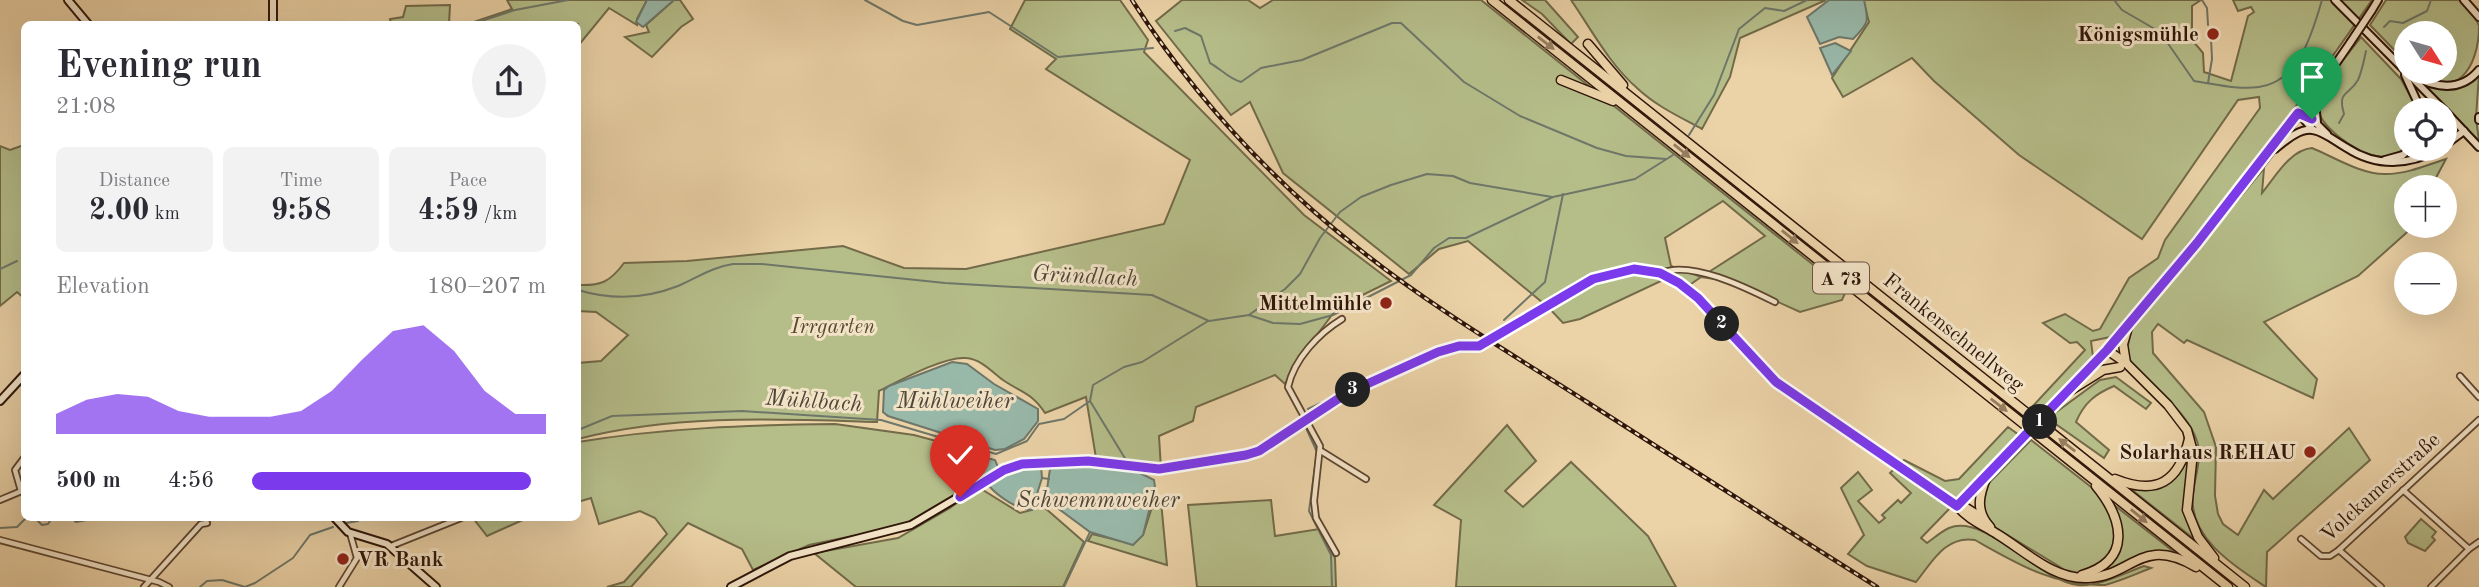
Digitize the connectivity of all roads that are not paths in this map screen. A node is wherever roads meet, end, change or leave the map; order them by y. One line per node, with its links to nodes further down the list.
1 (68, 0): 9 (street)
2 (273, 0): 10 (street)
3 (1492, 0): 22 (highway, Frankenschnellweg / A 73, one-way to 22)
4 (1509, 0): 21 (highway, Frankenschnellweg / A 73)
5 (2335, 0): 12 (street)
6 (2378, 0): 19 (street, bridge)
7 (2463, 0): 8 (street)
8 (2479, 17)
9 (86, 21)
10 (273, 21)
11 (1588, 44): 21 (highway)
12 (2394, 61)
13 (2479, 70): 15 (street)
14 (1561, 80): 22 (highway)
15 (2457, 83)
16 (2417, 84): 20 (street)
17 (2429, 84): 18 (street)
18 (2454, 84)
19 (2314, 93): 23 (street); 25 (street)
20 (2431, 98)
21 (1639, 103): 50 (highway, Frankenschnellweg / A 73, one-way to 21)
22 (1628, 108): 49 (highway, Frankenschnellweg / A 73, one-way to 49)
23 (2298, 113): 25 (street); 30 (street)
24 (2457, 124): 26 (street)
25 (2316, 128): 30 (street); 32 (street)
26 (2464, 131): 27 (street); 28 (street)
27 (2457, 136)
28 (2479, 147)
29 (2394, 158): 32 (street)
30 (2264, 159): 36 (street)
31 (2409, 161): 32 (street)
32 (2380, 162)
33 (1660, 273): 34 (street); 44 (street); 57 (street)
34 (1775, 302)
35 (1342, 319): 44 (street)
36 (2129, 324): 37 (street); 38 (highway)
37 (2106, 351): 38 (highway); 41 (street)
38 (2123, 365): 41 (highway); 46 (highway)
39 (2460, 376): 42 (street)
40 (21, 378): 43 (street)
41 (2071, 390): 51 (street, bridge)
42 (2479, 397)
43 (0, 401)
44 (1307, 418): 47 (street); 79 (street)
45 (2479, 420): 54 (street, Volckamerstraße)
46 (2189, 436): 50 (highway); 71 (highway)
47 (1321, 451): 52 (street); 70 (street)
48 (21, 462): 53 (street)
49 (2085, 473): 72 (highway); 74 (highway, Frankenschnellweg / A 73, one-way to 74)
50 (2104, 474): 71 (highway, Frankenschnellweg / A 73)
51 (1987, 476): 57 (street); 58 (highway)
52 (1366, 479)
53 (21, 486)
54 (2403, 490): 68 (street); 69 (street, Volckamerstraße)
55 (21, 492): 56 (street)
56 (0, 500)
57 (1959, 505): 58 (highway); 62 (highway)
58 (1982, 518): 62 (highway)
59 (338, 521): 63 (street)
60 (447, 521): 67 (street)
61 (207, 523): 73 (street)
62 (1994, 532): 72 (highway)
63 (350, 533): 67 (street); 77 (street)
64 (2301, 539): 69 (street, Volckamerstraße)
65 (0, 540): 73 (street)
66 (2479, 542): 68 (street)
67 (391, 546): 78 (street)
68 (2469, 548): 82 (street)
69 (2339, 550): 81 (street)
70 (1336, 553)
71 (2222, 568): 80 (highway, Frankenschnellweg / A 73)
72 (2075, 577): 74 (highway)
73 (148, 580): 75 (street); 76 (street)
74 (2226, 585)
75 (144, 587)
76 (169, 587)
77 (339, 587)
78 (436, 587)
79 (731, 587)
80 (2245, 587)
81 (2381, 587)
82 (2431, 587)

